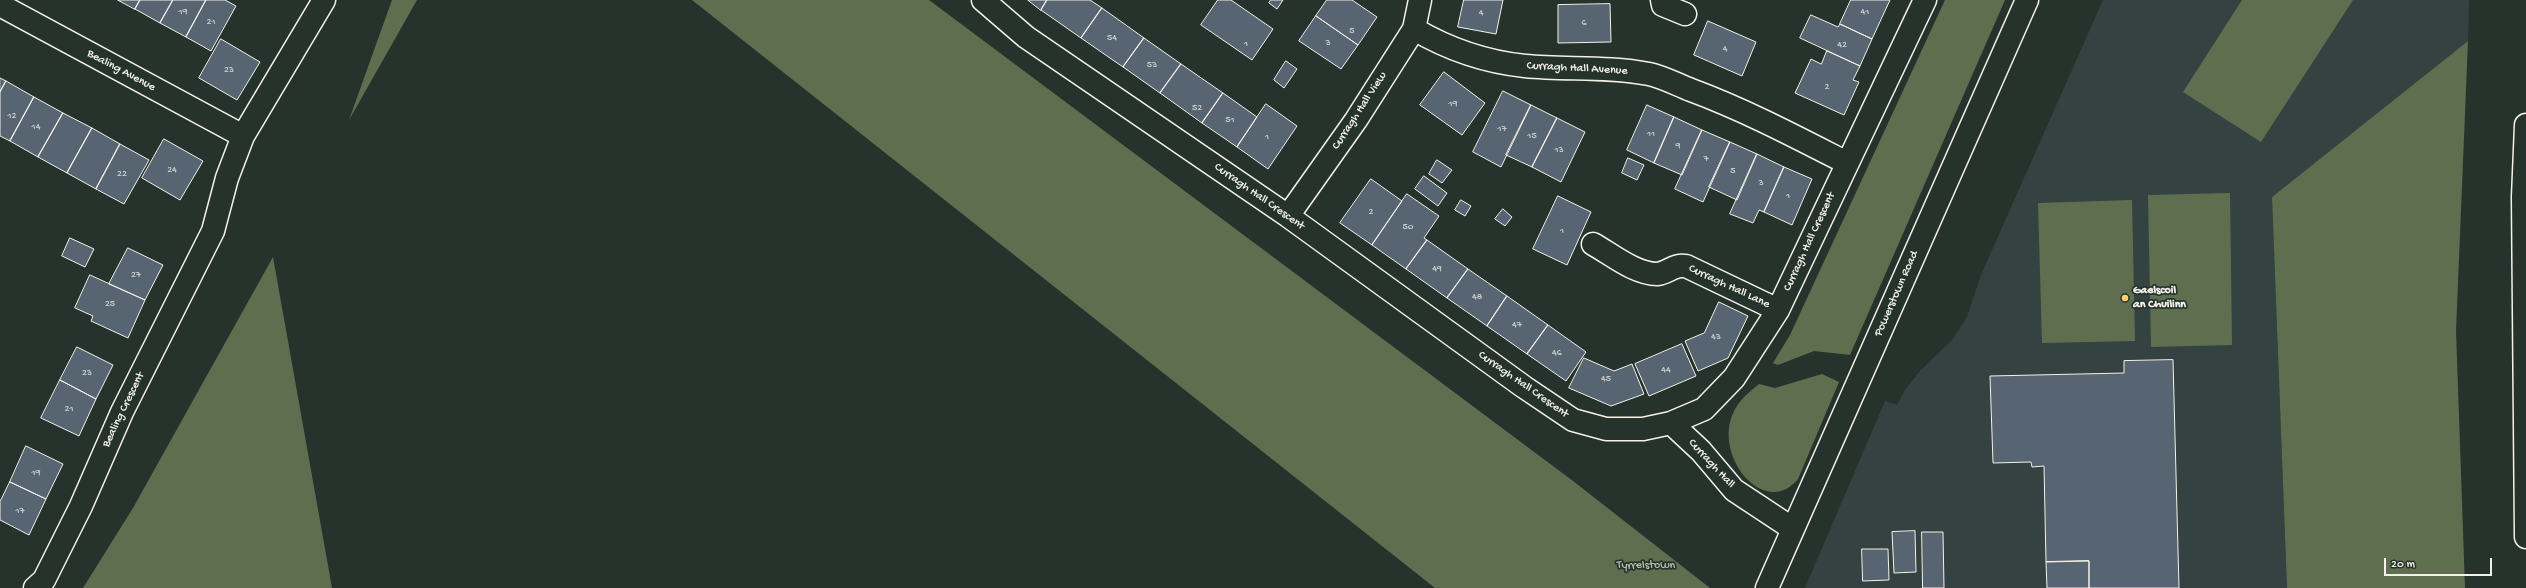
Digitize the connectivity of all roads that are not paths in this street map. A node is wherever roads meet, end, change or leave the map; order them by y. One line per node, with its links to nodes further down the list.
1 (324, 0): 11 (street)
2 (983, 0): 13 (street, Curragh Hall Crescent)
3 (1420, 0): 9 (street, Curragh Hall View)
4 (1662, 0): 8 (street)
5 (1925, 0): 12 (street, Curragh Hall Crescent)
6 (2027, 0): 17 (street, Powerstown Road)
7 (0, 5): 11 (street, Bealing Avenue)
8 (1685, 14)
9 (1414, 29): 12 (street, Curragh Hall Avenue); 13 (street, Curragh Hall View)
10 (2526, 125): 18 (street)
11 (243, 136): 19 (street, Bealing Crescent)
12 (1847, 163): 15 (street, Curragh Hall Crescent)
13 (1288, 216): 16 (street, Curragh Hall Crescent)
14 (1593, 244): 15 (street, Curragh Hall Lane)
15 (1778, 310): 16 (street, Curragh Hall Crescent)
16 (1671, 423): 17 (street, Curragh Hall)
17 (1793, 529): 20 (street, Powerstown Road)
18 (2526, 537)
19 (34, 588)
20 (1767, 588)

